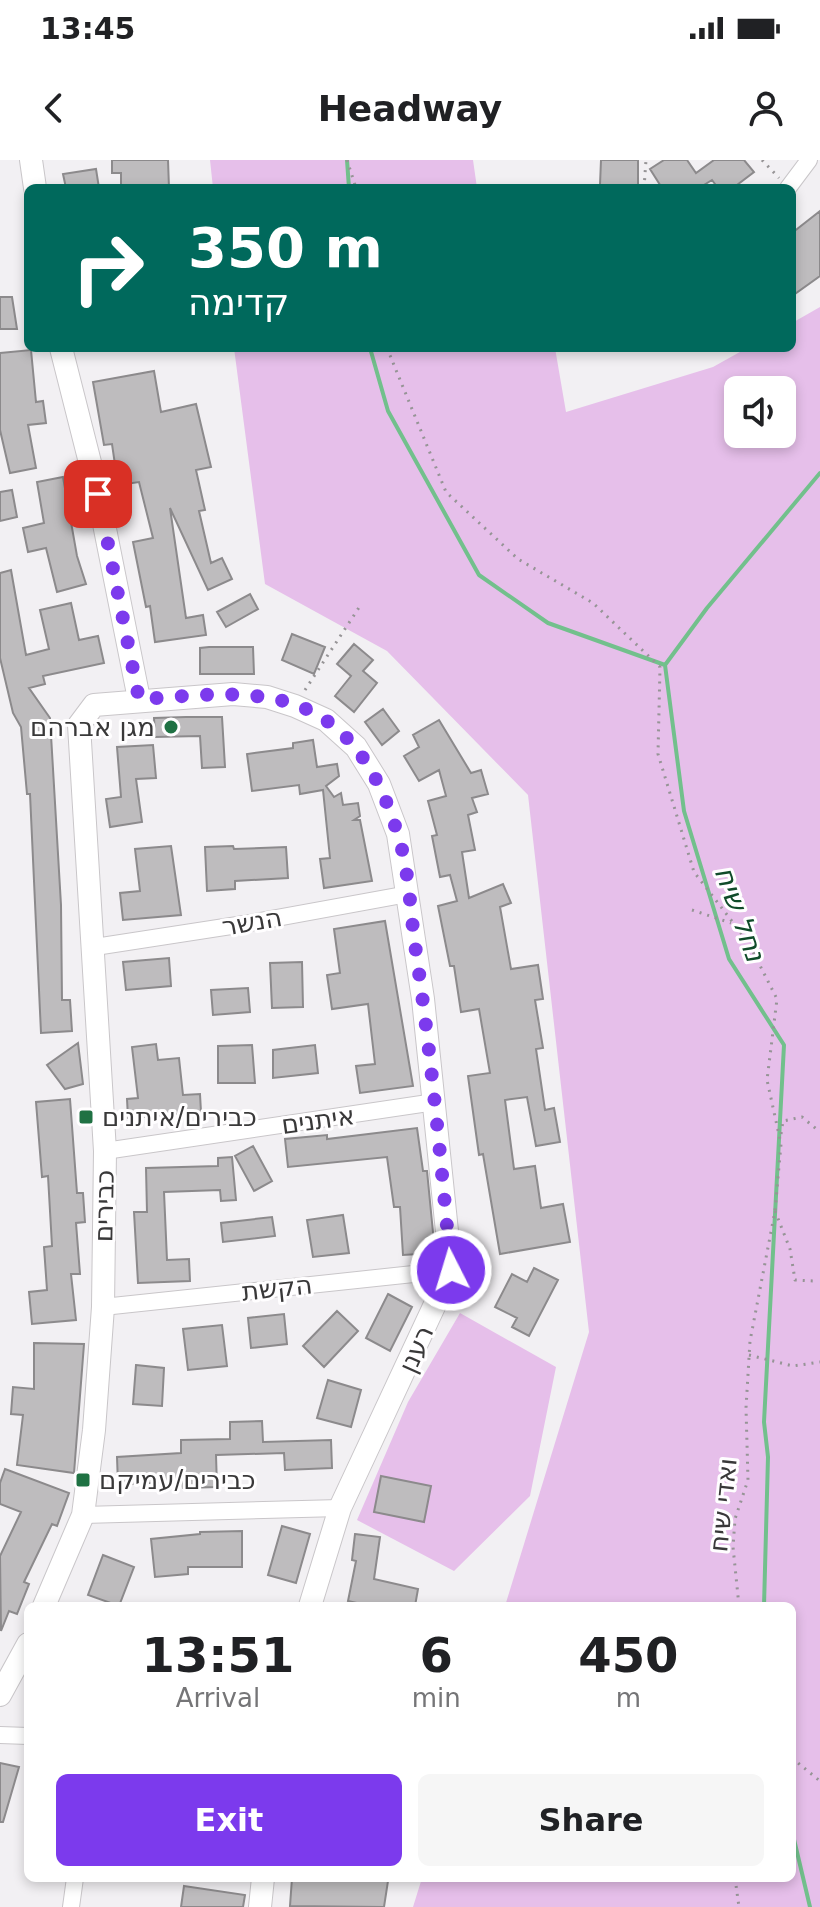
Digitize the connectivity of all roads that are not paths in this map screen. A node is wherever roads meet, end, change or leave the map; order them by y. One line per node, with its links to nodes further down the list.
1 (31, 160): 3 (street)
2 (809, 160): 4 (street)
3 (34, 184)
4 (791, 184)
5 (62, 352): 6 (street)
6 (139, 699): 7 (street); 8 (street, כבירים)
7 (408, 894): 8 (street, הנשר); 9 (street)
8 (95, 947): 10 (street, כבירים)
9 (435, 1102): 10 (street, איתנים); 11 (street)
10 (105, 1151): 12 (street, כבירים)
11 (451, 1270): 12 (street, הקשת); 13 (street, רענן)
12 (103, 1307): 14 (street, כבירים)
13 (340, 1508): 14 (street); 16 (street, רענן)
14 (83, 1515): 15 (street, כבירים)
15 (46, 1602)
16 (311, 1602)
17 (24, 1651): 18 (street)
18 (0, 1695)
19 (0, 1735): 20 (street)
20 (24, 1736)
21 (74, 1882): 23 (street)
22 (263, 1882): 24 (street)
23 (71, 1907)
24 (260, 1907)

